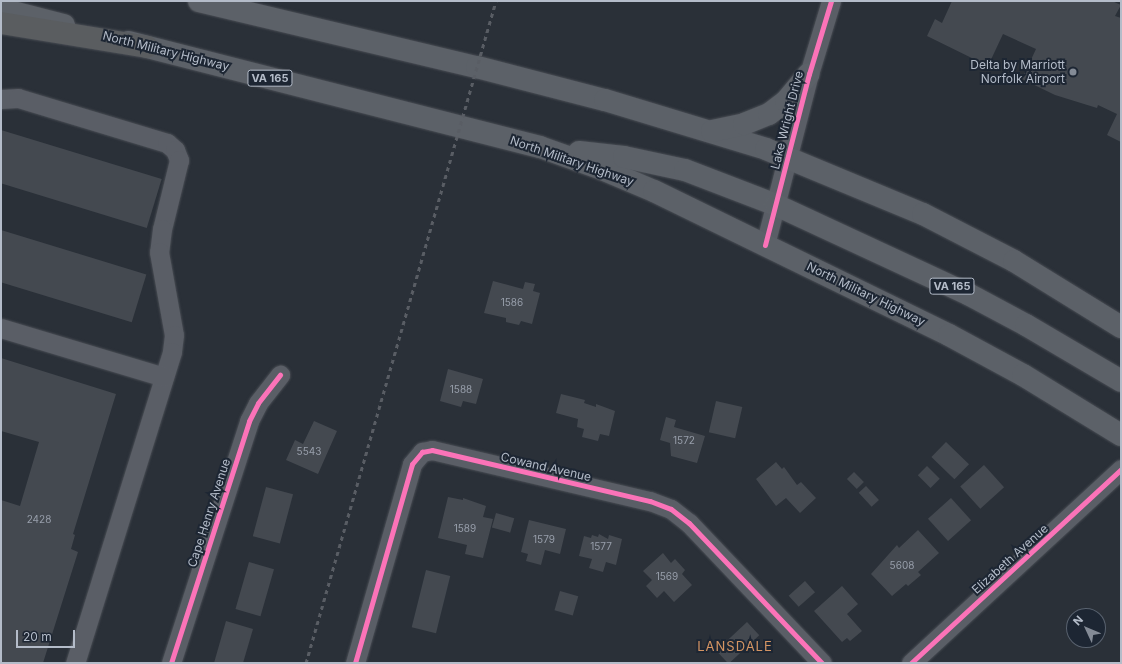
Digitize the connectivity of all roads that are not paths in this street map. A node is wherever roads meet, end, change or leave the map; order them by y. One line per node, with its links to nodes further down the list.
1 (199, 1): 3 (main road)
2 (831, 1): 7 (street, Lake Wright Drive)
3 (243, 7): 9 (main road)
4 (1, 9): 6 (main road, North Military Highway / VA 165)
5 (1, 23): 6 (highway)
6 (147, 47): 10 (main road, North Military Highway / VA 165)
7 (809, 74): 9 (main road); 11 (street, Lake Wright Drive)
8 (1, 99): 17 (street)
9 (712, 131): 11 (main road)
10 (540, 147): 12 (main road, VA 165); 13 (main road, North Military Highway)
11 (788, 158): 12 (street, Lake Wright Drive); 14 (main road)
12 (776, 205): 13 (street, Lake Wright Drive); 18 (main road, VA 165)
13 (765, 245): 19 (main road, North Military Highway)
14 (1116, 322)
15 (1, 328): 17 (street)
16 (280, 375): 22 (street, Cape Henry Avenue)
17 (164, 377): 21 (street)
18 (1121, 381)
19 (1121, 434)
20 (1121, 469): 25 (street, Elizabeth Avenue)
21 (75, 663)
22 (172, 663)
23 (355, 663): 24 (street, Cowand Avenue)
24 (822, 663)
25 (911, 663)

